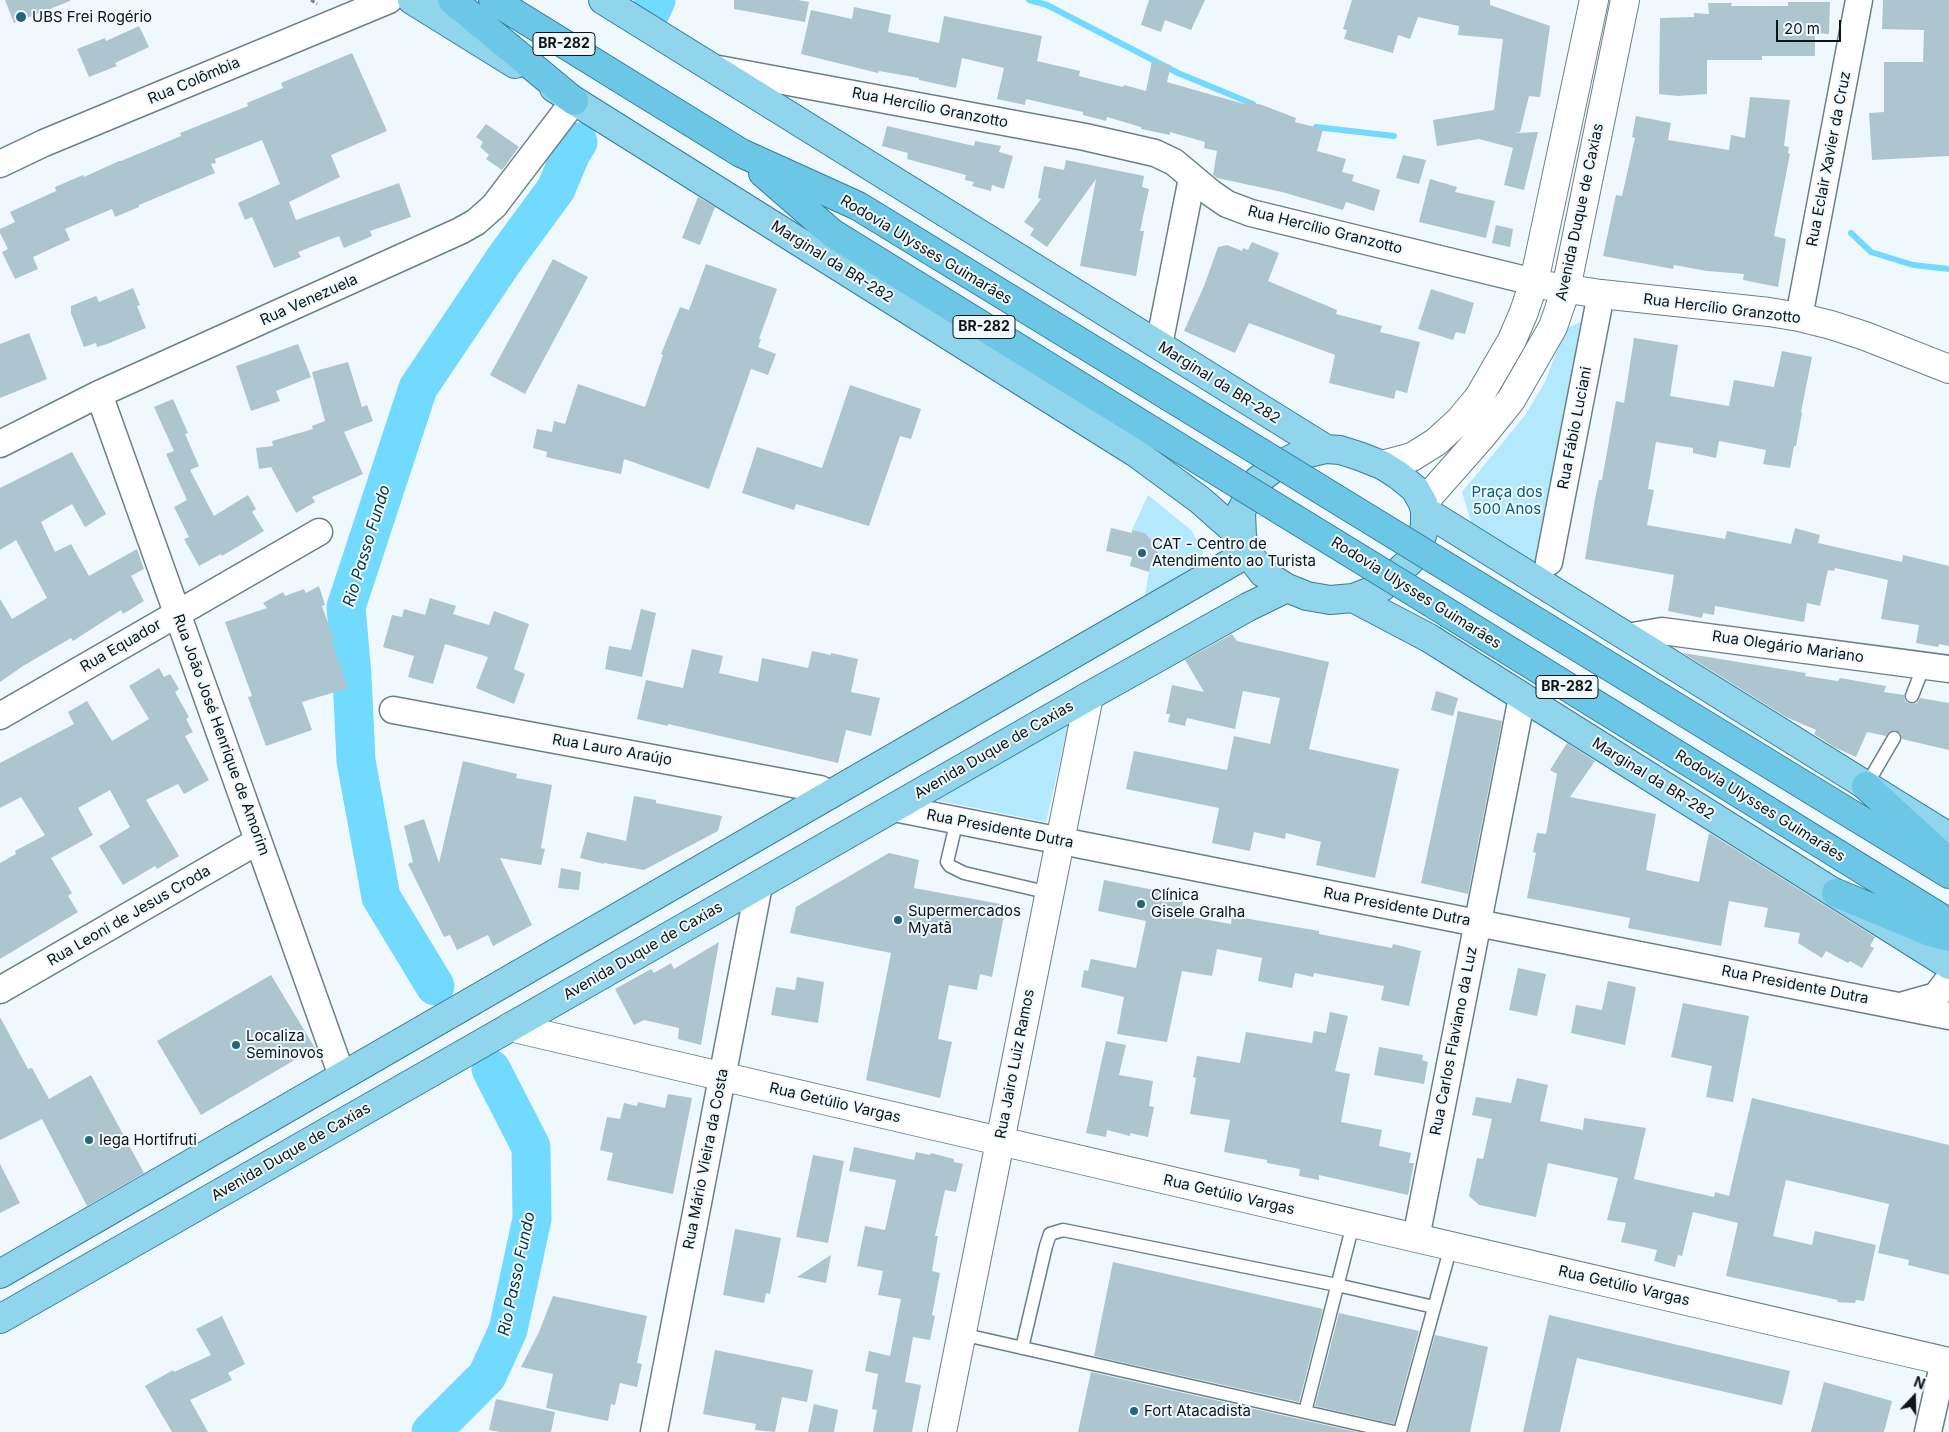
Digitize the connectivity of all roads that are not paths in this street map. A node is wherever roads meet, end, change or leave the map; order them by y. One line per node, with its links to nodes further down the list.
1 (389, 0): 12 (street, Rua Colômbia)
2 (412, 0): 10 (main road, Marginal da BR-282)
3 (452, 0): 10 (highway)
4 (493, 0): 11 (highway, Rodovia Ulysses Guimarães / BR-282)
5 (603, 0): 9 (main road, Marginal da BR-282)
6 (1594, 0): 14 (street, Avenida Duque de Caxias)
7 (1625, 0): 15 (street, Avenida Duque de Caxias)
8 (1859, 0): 17 (street, Rua Eclair Xavier da Cruz)
9 (712, 67): 13 (street, Rua Hercílio Granzotto); 18 (main road, Marginal da BR-282)
10 (574, 101): 20 (street, Rua Venezuela); 26 (main road, Marginal da BR-282)
11 (741, 153): 47 (highway, Rodovia Ulysses Guimarães / BR-282, bridge); 52 (highway, Rodovia Ulysses Guimarães / BR-282, bridge)
12 (0, 164)
13 (1192, 178): 14 (street, Rua Hercílio Granzotto); 18 (street)
14 (1534, 282): 15 (street, Rua Hercílio Granzotto); 23 (street, Avenida Duque de Caxias)
15 (1566, 289): 16 (street, Rua Hercílio Granzotto); 24 (street, Avenida Duque de Caxias)
16 (1601, 294): 17 (street, Rua Hercílio Granzotto); 27 (street, Rua Fábio Luciani)
17 (1799, 318): 19 (street, Rua Hercílio Granzotto)
18 (1159, 345): 22 (main road, Marginal da BR-282)
19 (1949, 368)
20 (99, 394): 21 (street, Rua Venezuela); 30 (street, Rua João José Henrique de Amorim)
21 (0, 444)
22 (1326, 449): 23 (main road); 26 (main road)
23 (1382, 465): 24 (main road)
24 (1424, 507): 29 (main road); 31 (main road)
25 (320, 532): 30 (street, Rua Equador)
26 (1245, 545): 28 (main road); 40 (main road)
27 (1549, 562)
28 (1288, 588): 29 (main road); 33 (main road, Avenida Duque de Caxias)
29 (1353, 598): 35 (main road, Marginal da BR-282)
30 (177, 614): 37 (street, Rua Equador); 44 (street, Rua João José Henrique de Amorim)
31 (1628, 637): 32 (street, Rua Olegário Mariano); 39 (main road)
32 (1937, 667): 34 (lane)
33 (1089, 696): 41 (main road, Avenida Duque de Caxias); 45 (street, Rua Jairo Luiz Ramos)
34 (1912, 696)
35 (1522, 697): 50 (main road, Marginal da BR-282); 51 (street, Rua Carlos Flaviano da Luz)
36 (393, 710): 40 (street, Rua Lauro Araújo)
37 (0, 716)
38 (1894, 738): 39 (lane)
39 (1866, 786): 43 (main road); 46 (highway)
40 (830, 795): 60 (main road)
41 (894, 808): 42 (street, Rua Presidente Dutra); 48 (main road, Avenida Duque de Caxias)
42 (957, 820): 45 (street, Rua Presidente Dutra); 49 (lane)
43 (1949, 837)
44 (258, 841): 56 (street, Rua Leoni de Jesus Croda); 60 (street, Rua João José Henrique de Amorim)
45 (1060, 841): 49 (street, Rua Jairo Luiz Ramos); 51 (street, Rua Presidente Dutra)
46 (1949, 862)
47 (1949, 874)
48 (759, 885): 59 (main road, Avenida Duque de Caxias); 61 (street, Rua Mário Vieira da Costa)
49 (1050, 893): 62 (street, Rua Jairo Luiz Ramos)
50 (1836, 893): 53 (highway); 54 (main road, Marginal da BR-282)
51 (1478, 922): 57 (street, Rua Presidente Dutra); 64 (street, Rua Carlos Flaviano da Luz)
52 (1949, 923)
53 (1949, 937)
54 (1949, 965)
55 (1949, 979): 57 (street, Rua Presidente Dutra)
56 (0, 990)
57 (1901, 1005): 58 (street, Rua Presidente Dutra)
58 (1949, 1016)
59 (510, 1027): 61 (street, Rua Getúlio Vargas); 69 (main road, Avenida Duque de Caxias)
60 (342, 1076): 66 (main road)
61 (722, 1077): 62 (street, Rua Getúlio Vargas); 74 (street, Rua Mário Vieira da Costa)
62 (1000, 1141): 63 (street, Rua Getúlio Vargas); 70 (street, Rua Jairo Luiz Ramos)
63 (1353, 1224): 64 (street, Rua Getúlio Vargas); 67 (lane)
64 (1416, 1238): 65 (street, Rua Getúlio Vargas)
65 (1451, 1246): 68 (lane); 72 (street, Rua Getúlio Vargas)
66 (0, 1274)
67 (1337, 1285): 68 (lane); 71 (lane); 73 (lane)
68 (1434, 1307): 77 (lane)
69 (0, 1319)
70 (961, 1334): 71 (lane); 75 (street, Rua Jairo Luiz Ramos)
71 (1022, 1348): 73 (lane)
72 (1947, 1361): 78 (street)
73 (1305, 1412): 76 (lane)
74 (654, 1432)
75 (942, 1432)
76 (1394, 1432)
77 (1400, 1432)
78 (1928, 1432)

